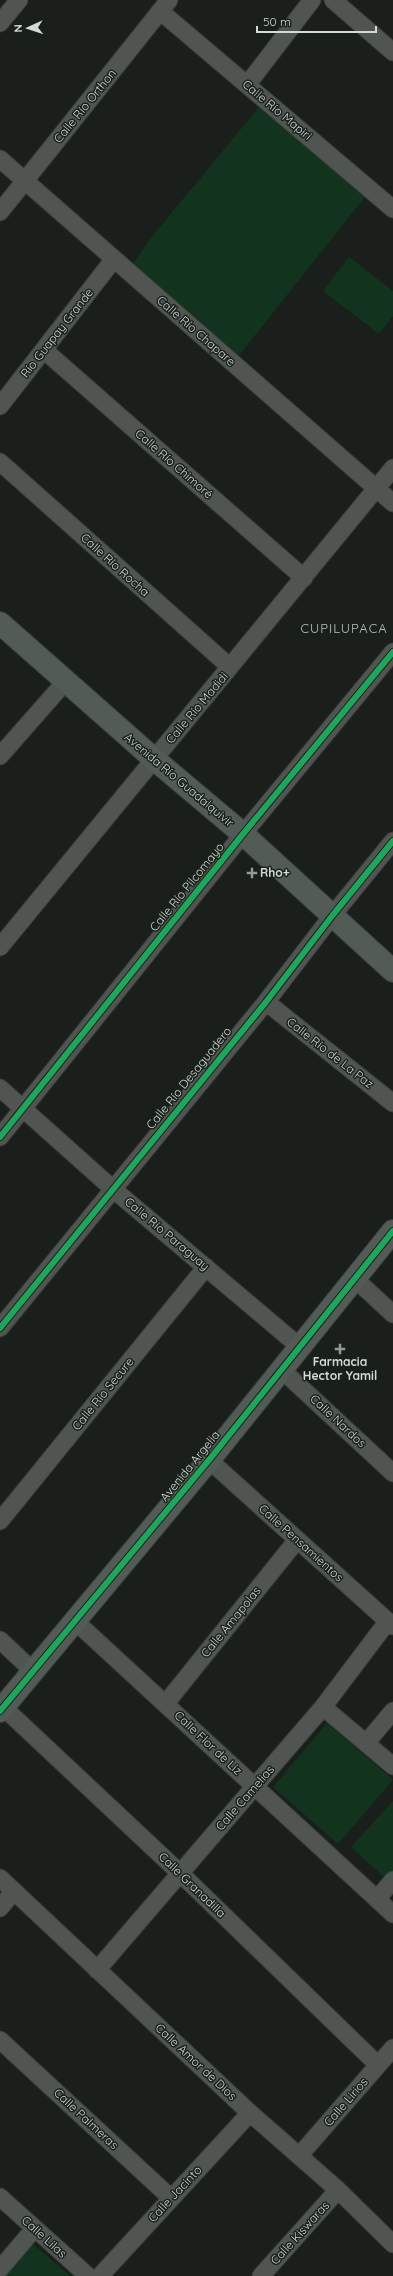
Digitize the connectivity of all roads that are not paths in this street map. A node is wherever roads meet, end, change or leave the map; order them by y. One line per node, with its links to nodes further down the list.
1 (19, 0): 5 (street)
2 (312, 0): 7 (street)
3 (333, 0): 6 (street)
4 (165, 6): 7 (street, Calle Río Mapiri); 9 (street, Calle Río Orthon)
5 (0, 24)
6 (393, 52)
7 (247, 85): 10 (street, Calle Río Mapiri)
8 (0, 159): 9 (street, Calle Río Chapare)
9 (25, 181): 11 (street, Calle Río Orthon); 12 (street, Calle Río Chapare)
10 (393, 209)
11 (0, 212)
12 (114, 259): 13 (street, Río Guapay Grande); 17 (street, Calle Río Chapare)
13 (44, 350): 14 (street, Río Guapay Grande); 19 (street, Calle Río Chimoré)
14 (0, 406)
15 (0, 462): 22 (street, Calle Río Rocha)
16 (393, 468): 17 (street, Calle Río Madidi)
17 (377, 488): 18 (street, Calle Río Chapare); 19 (street, Calle Río Madidi)
18 (393, 503)
19 (304, 578): 22 (street, Calle Río Madidi)
20 (0, 623): 23 (street, Avenida Río Guadalquivir)
21 (393, 652): 26 (street, Calle Río Pilcomayo)
22 (230, 667): 25 (street, Calle Río Madidi)
23 (65, 682): 24 (street); 25 (street, Avenida Río Guadalquivir)
24 (0, 756)
25 (154, 759): 26 (street, Avenida Río Guadalquivir); 29 (street, Calle Río Madidi)
26 (243, 834): 28 (street, Avenida Río Guadalquivir); 34 (street, Calle Río Pilcomayo)
27 (393, 841): 28 (street, Calle Río Desaguadero)
28 (332, 916): 30 (street, Avenida Río Guadalquivir); 31 (street, Calle Río Desaguadero)
29 (0, 947)
30 (393, 971)
31 (266, 1002): 33 (street, Calle Río de La Paz); 36 (street, Calle Río Desaguadero)
32 (0, 1088): 34 (street, Calle Río Paraguay)
33 (393, 1103)
34 (23, 1109): 35 (street, Calle Río Pilcomayo); 36 (street, Calle Río Paraguay)
35 (0, 1137)
36 (113, 1189): 38 (street, Calle Río Paraguay); 41 (street, Calle Río Desaguadero)
37 (393, 1231): 39 (street, Avenida Argelia)
38 (206, 1267): 42 (street, Calle Río Paraguay); 46 (street, Calle Río Secure)
39 (355, 1279): 40 (street); 42 (street, Avenida Argelia)
40 (393, 1314)
41 (0, 1328)
42 (300, 1347): 43 (street, Avenida Argelia)
43 (282, 1370): 44 (street, Avenida Argelia); 45 (street, Calle Nardos)
44 (209, 1460): 47 (street, Calle Pensamientos); 48 (street, Avenida Argelia)
45 (393, 1473)
46 (0, 1521)
47 (297, 1540): 49 (street, Calle Pensamientos); 52 (street, Calle Amapolas)
48 (76, 1621): 51 (street, Avenida Argelia); 52 (street, Calle Flor de Liz)
49 (391, 1623): 53 (street, Calle Camelias)
50 (0, 1640): 51 (street)
51 (32, 1670): 54 (street, Avenida Argelia)
52 (166, 1703): 58 (street, Calle Flor de Liz)
53 (323, 1707): 56 (street); 58 (street, Calle Camelias)
54 (2, 1709): 59 (street, Calle Granadilla)
55 (393, 1711): 56 (street)
56 (367, 1742): 57 (street)
57 (393, 1766)
58 (255, 1787): 59 (street, Calle Camelias); 63 (street, Calle Flor de Liz)
59 (180, 1873): 66 (street, Calle Camelias); 69 (street, Calle Granadilla)
60 (0, 1878): 62 (street, Calle Amor de Dios)
61 (393, 1880): 63 (street)
62 (14, 1891): 64 (street); 66 (street, Calle Amor de Dios)
63 (377, 1899): 65 (street, Calle Flor de Liz)
64 (0, 1908)
65 (393, 1914)
66 (97, 1970): 70 (street, Calle Amor de Dios)
67 (0, 2040): 74 (street, Calle Palmeras)
68 (393, 2048): 69 (street, Calle Lirios)
69 (378, 2065): 71 (street, Calle Lirios)
70 (250, 2113): 71 (street, Calle Amor de Dios); 74 (street, Calle Jacinto)
71 (299, 2156): 72 (street, Calle Amor de Dios)
72 (338, 2190): 76 (street, Calle Amor de Dios); 80 (street, Calle Kiswaras)
73 (0, 2197): 75 (street, Calle Lilas)
74 (171, 2198): 79 (street, Calle Jacinto)
75 (34, 2229): 77 (street); 78 (street, Calle Lilas)
76 (390, 2237)
77 (0, 2269)
78 (88, 2276)
79 (100, 2276)
80 (261, 2276)

